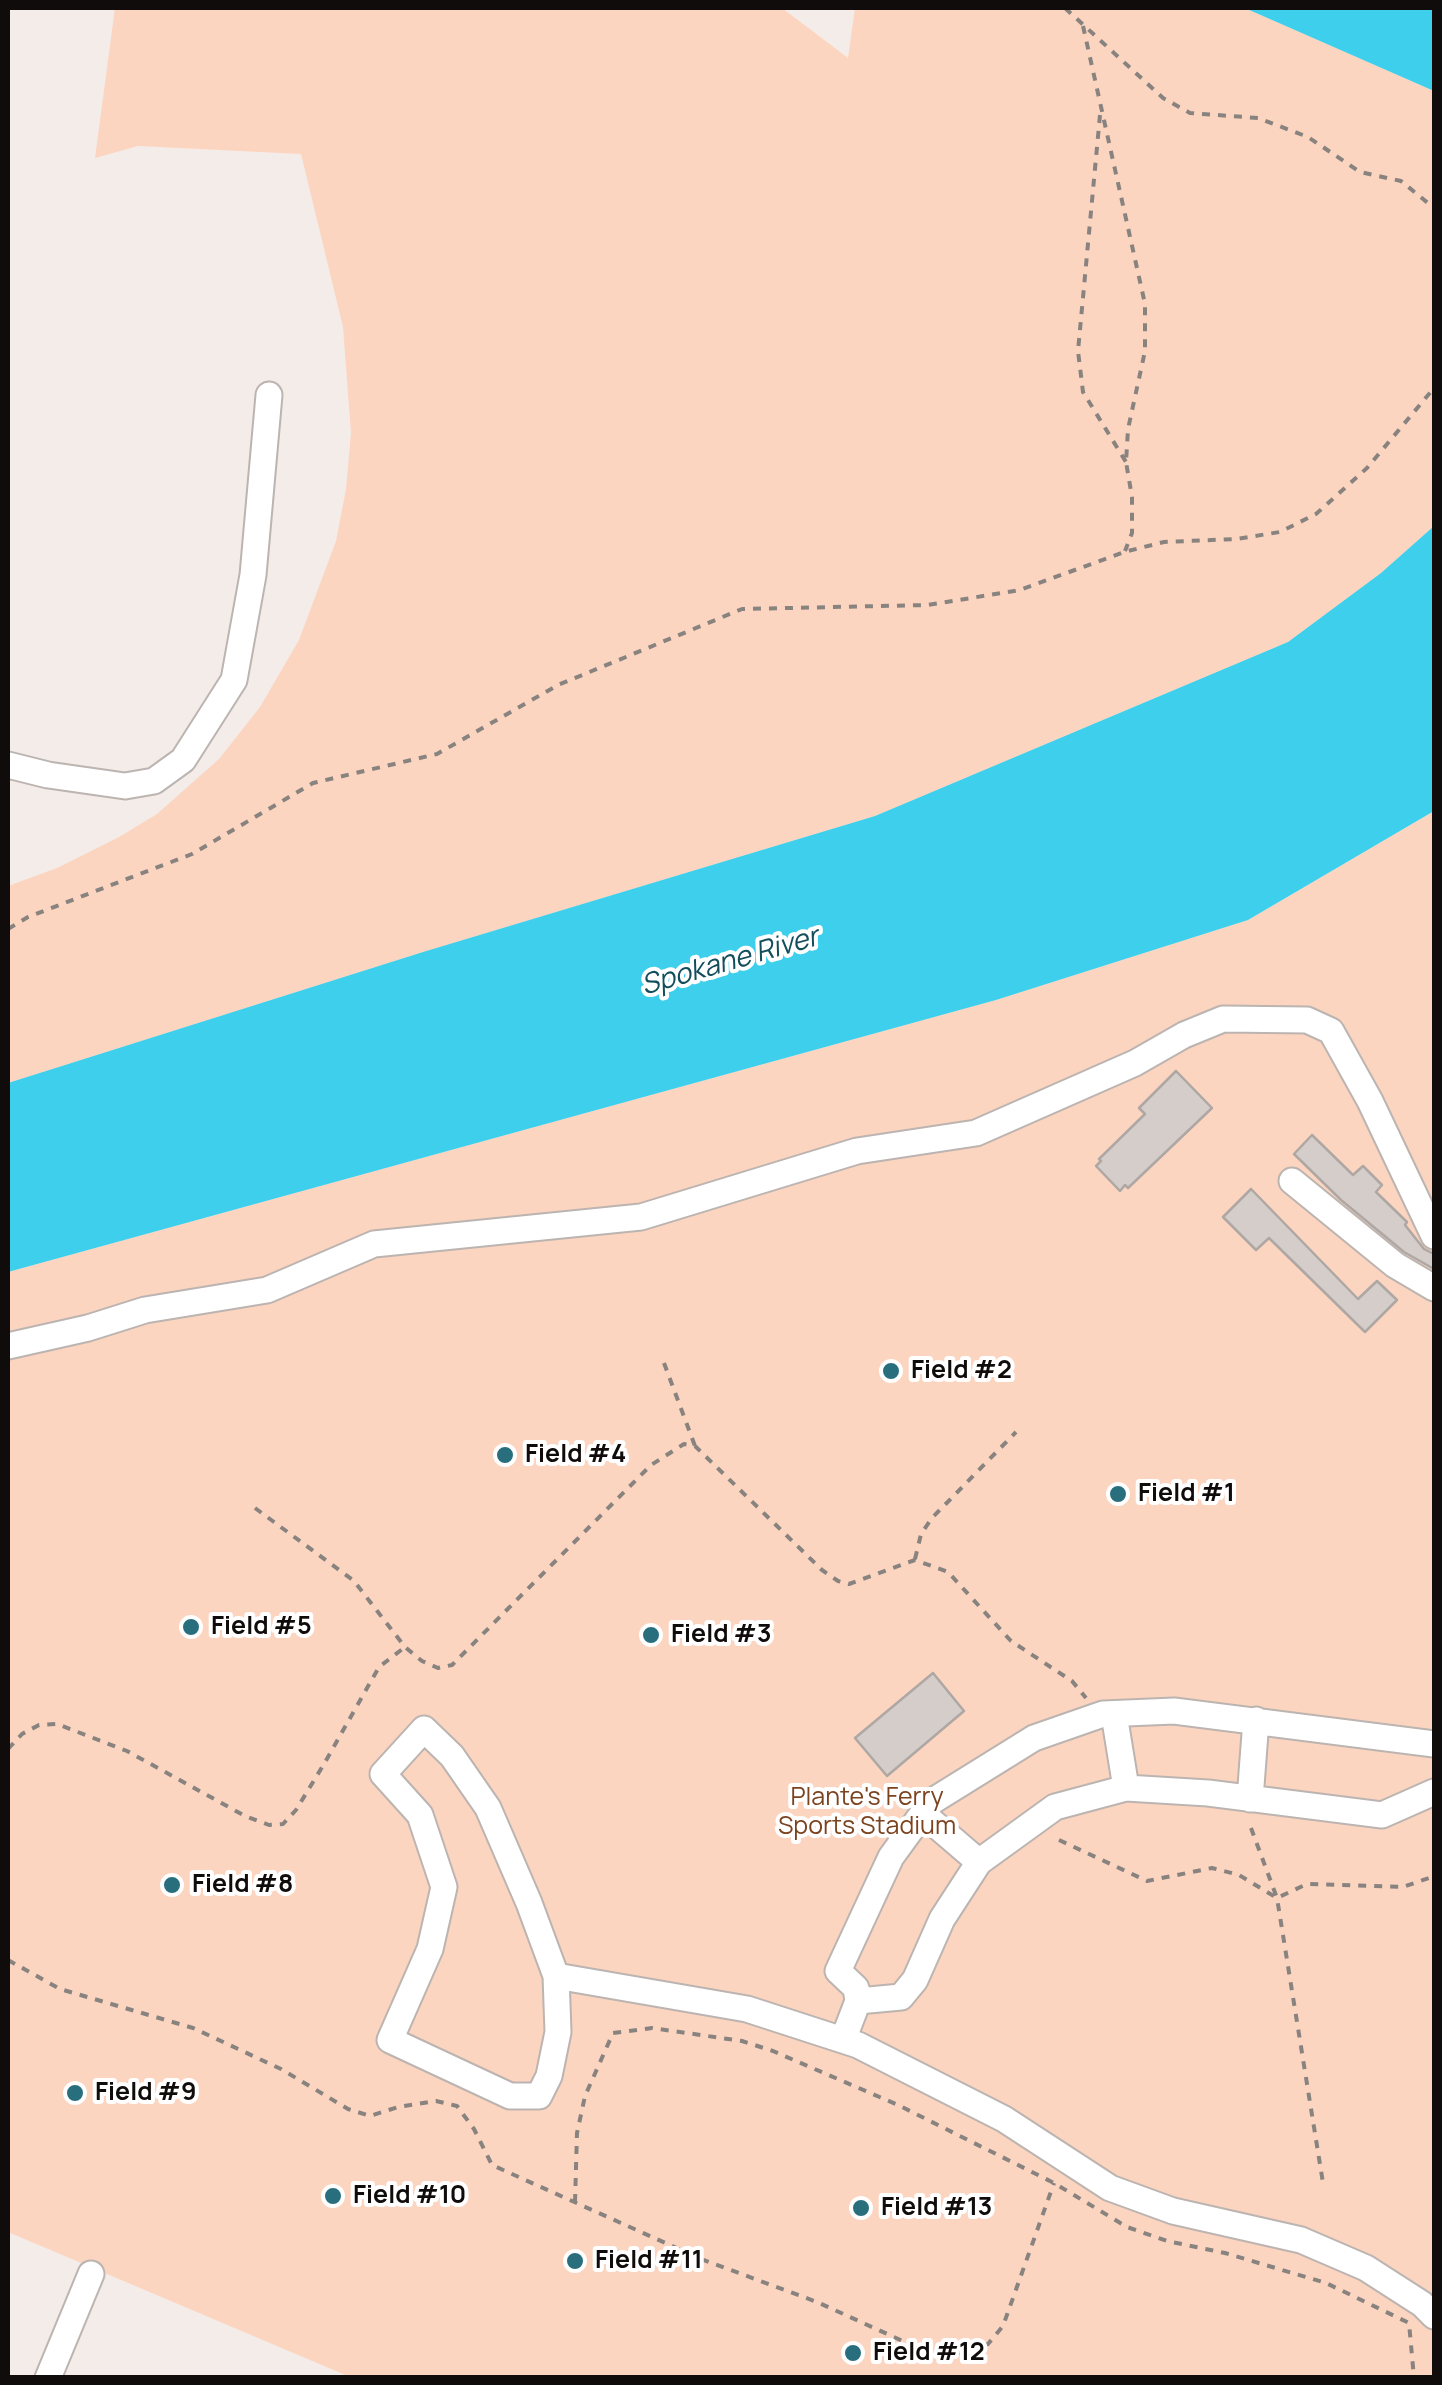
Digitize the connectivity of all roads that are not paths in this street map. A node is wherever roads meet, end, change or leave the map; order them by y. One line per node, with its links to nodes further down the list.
1 (269, 395): 2 (street)
2 (8, 765)
3 (1292, 1181): 5 (street)
4 (1434, 1236): 6 (street)
5 (1434, 1288)
6 (8, 1346)
7 (1103, 1716): 8 (street); 10 (street); 13 (street)
8 (1256, 1720): 9 (street); 12 (street)
9 (1434, 1744)
10 (1126, 1788): 12 (street); 14 (street)
11 (1434, 1792): 12 (street)
12 (1250, 1800)
13 (923, 1814): 14 (street); 16 (street)
14 (979, 1862): 16 (street)
15 (556, 1976): 15 (street); 17 (street)
16 (858, 2001): 17 (street)
17 (843, 2040): 19 (street)
18 (92, 2274): 20 (street)
19 (1434, 2316)
20 (48, 2378)

